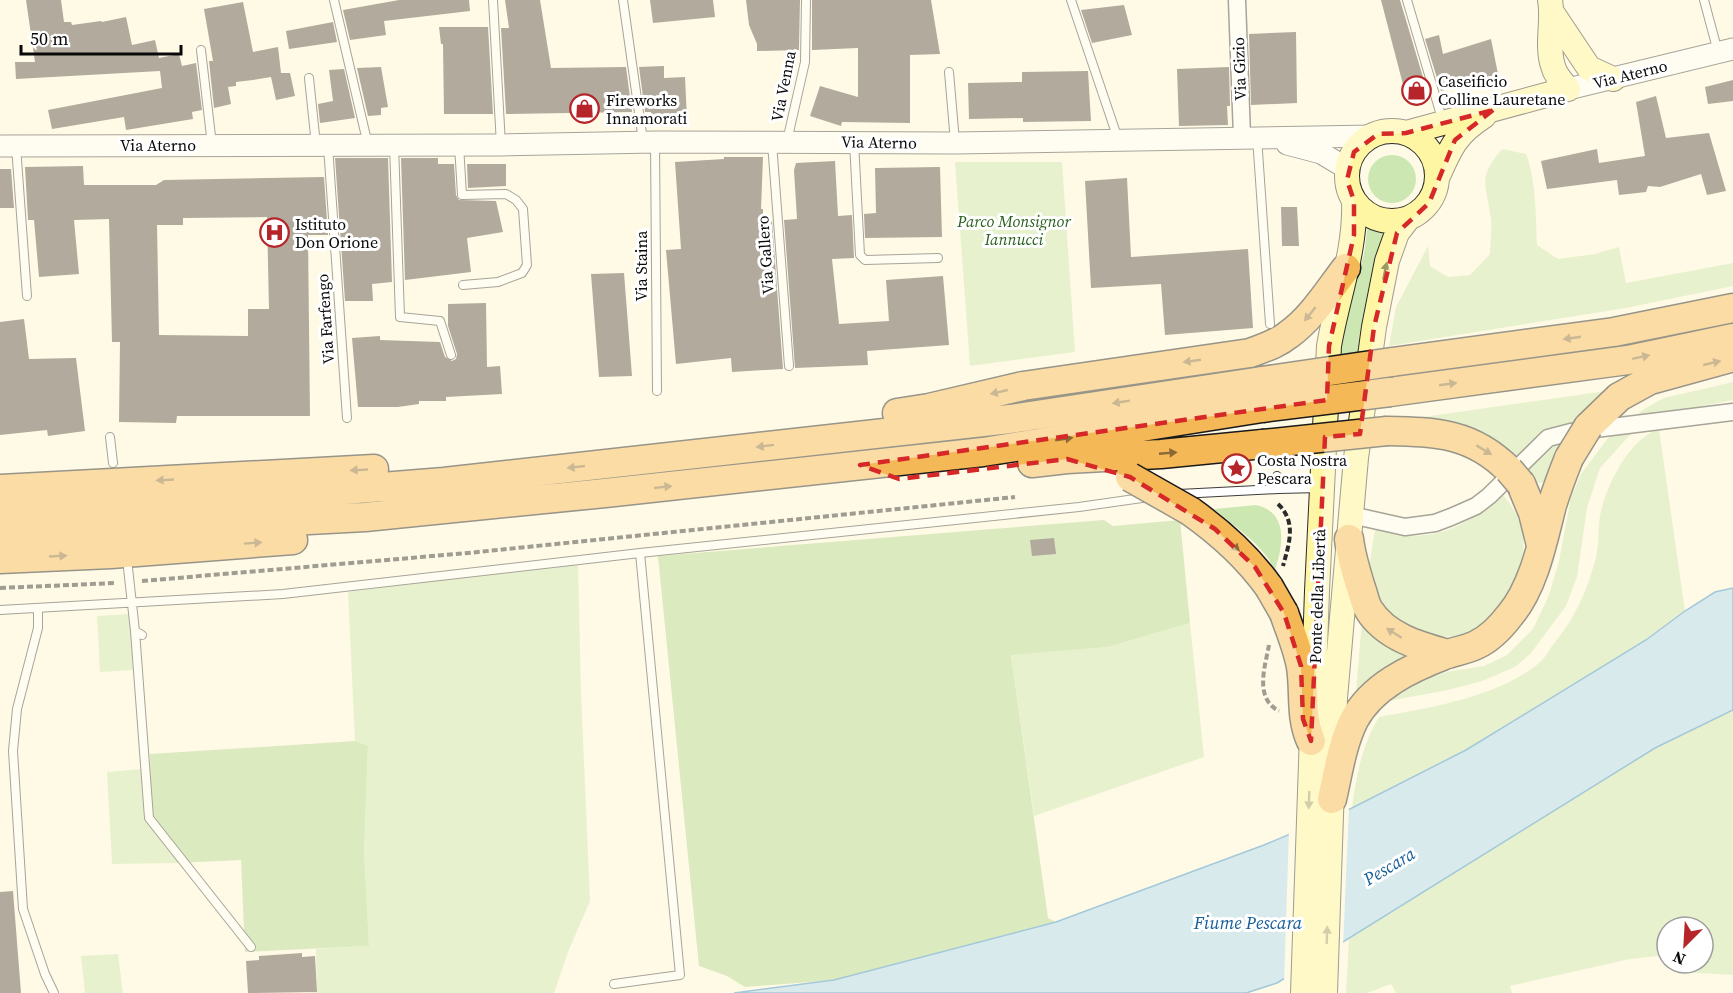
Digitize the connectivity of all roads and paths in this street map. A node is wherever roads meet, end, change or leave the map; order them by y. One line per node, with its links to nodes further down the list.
1 (334, 0): 29 (lane)
2 (493, 0): 32 (lane)
3 (623, 0): 24 (lane, Via Staina)
4 (806, 0): 23 (lane, Via Venna)
5 (1071, 0): 22 (lane)
6 (1237, 0): 21 (street, Via Gizio)
7 (1407, 0): 18 (lane)
8 (1704, 0): 11 (lane)
9 (1554, 22): 14 (main road); 15 (main road); 16 (main road)
10 (201, 50): 27 (lane)
11 (1726, 51): 14 (street, Via Aterno)
12 (949, 72): 26 (lane)
13 (309, 78): 28 (lane)
14 (1613, 79): 15 (street, Via Aterno)
15 (1568, 89): 16 (main road, Via Aterno)
16 (1525, 101): 17 (main road, Via Aterno)
17 (1493, 110): 18 (main road, Via Aterno); 35 (main road, Via Aterno)
18 (1443, 123): 19 (main road, Via Aterno)
19 (1406, 133): 20 (main road); 35 (main road)
20 (1373, 136): 21 (street, Via Aterno); 34 (main road)
21 (1249, 137): 22 (street, Via Aterno); 34 (street, Via Aterno); 44 (lane)
22 (1118, 140): 26 (street, Via Aterno)
23 (779, 141): 24 (street, Via Aterno); 25 (street, Via Aterno); 47 (lane, Via Gallero)
24 (649, 142): 32 (street, Via Aterno); 48 (lane, Via Staina)
25 (854, 142): 26 (street, Via Aterno); 38 (lane)
26 (955, 143)
27 (212, 145): 28 (street, Via Aterno); 33 (street, Via Aterno)
28 (322, 145): 29 (street, Via Aterno); 51 (lane, Via Farfengo)
29 (368, 145): 30 (street, Via Aterno)
30 (394, 145): 31 (street, Via Aterno); 45 (lane)
31 (459, 145): 32 (street, Via Aterno); 40 (lane)
32 (501, 145)
33 (8, 146): 41 (lane)
34 (1348, 168): 36 (main road)
35 (1438, 176): 37 (main road)
36 (1354, 201): 37 (main road); 39 (main road, Ponte della Libertà)
37 (1407, 220): 65 (main road, Ponte della Libertà, one-way to 37)
38 (938, 258)
39 (1346, 267): 44 (highway, one-way to 44); 59 (main road, Ponte della Libertà)
40 (463, 285)
41 (27, 296)
42 (1733, 308): 49 (highway, one-way to 49, bridge)
43 (1733, 338): 49 (highway, one-way to 43, bridge)
44 (1274, 340): 53 (highway, one-way to 53)
45 (451, 355)
46 (1733, 356): 67 (highway, one-way to 46, bridge)
47 (789, 366)
48 (657, 391)
49 (1262, 395): 53 (highway, one-way to 53); 56 (highway, one-way to 49)
50 (1733, 412): 65 (street)
51 (347, 418)
52 (110, 436): 55 (lane)
53 (824, 439): 58 (highway, one-way to 58)
54 (1067, 459): 56 (highway); 67 (highway, one-way to 67, bridge); 71 (highway, one-way to 71, bridge)
55 (112, 463)
56 (860, 465): 62 (highway, one-way to 56)
57 (1277, 476): 61 (lane)
58 (477, 478): 60 (highway, one-way to 60); 64 (highway)
59 (1322, 488): 61 (lane); 77 (main road, Ponte della Libertà)
60 (0, 489)
61 (1278, 489): 68 (lane)
62 (605, 493): 66 (highway); 69 (highway, one-way to 62)
63 (1282, 508): 71 (path)
64 (0, 512)
65 (1350, 527): 76 (highway, one-way to 65); 77 (main road, Ponte della Libertà)
66 (0, 537)
67 (1541, 547): 76 (highway)
68 (640, 553): 72 (lane); 81 (lane)
69 (0, 559)
70 (128, 568): 72 (lane)
71 (1276, 578): 75 (highway, bridge)
72 (132, 604): 73 (lane); 80 (lane)
73 (38, 608): 74 (lane); 82 (lane)
74 (0, 610)
75 (1277, 624): 77 (highway); 77 (path)
76 (1448, 654): 79 (highway)
77 (1308, 701): 78 (highway); 79 (main road, Ponte della Libertà)
78 (1311, 741): 83 (main road, one-way to 83)
79 (1332, 799): 84 (main road, Ponte della Libertà, one-way to 79)
80 (252, 947)
81 (614, 984)
82 (54, 993)
83 (1303, 993)
84 (1325, 993)

